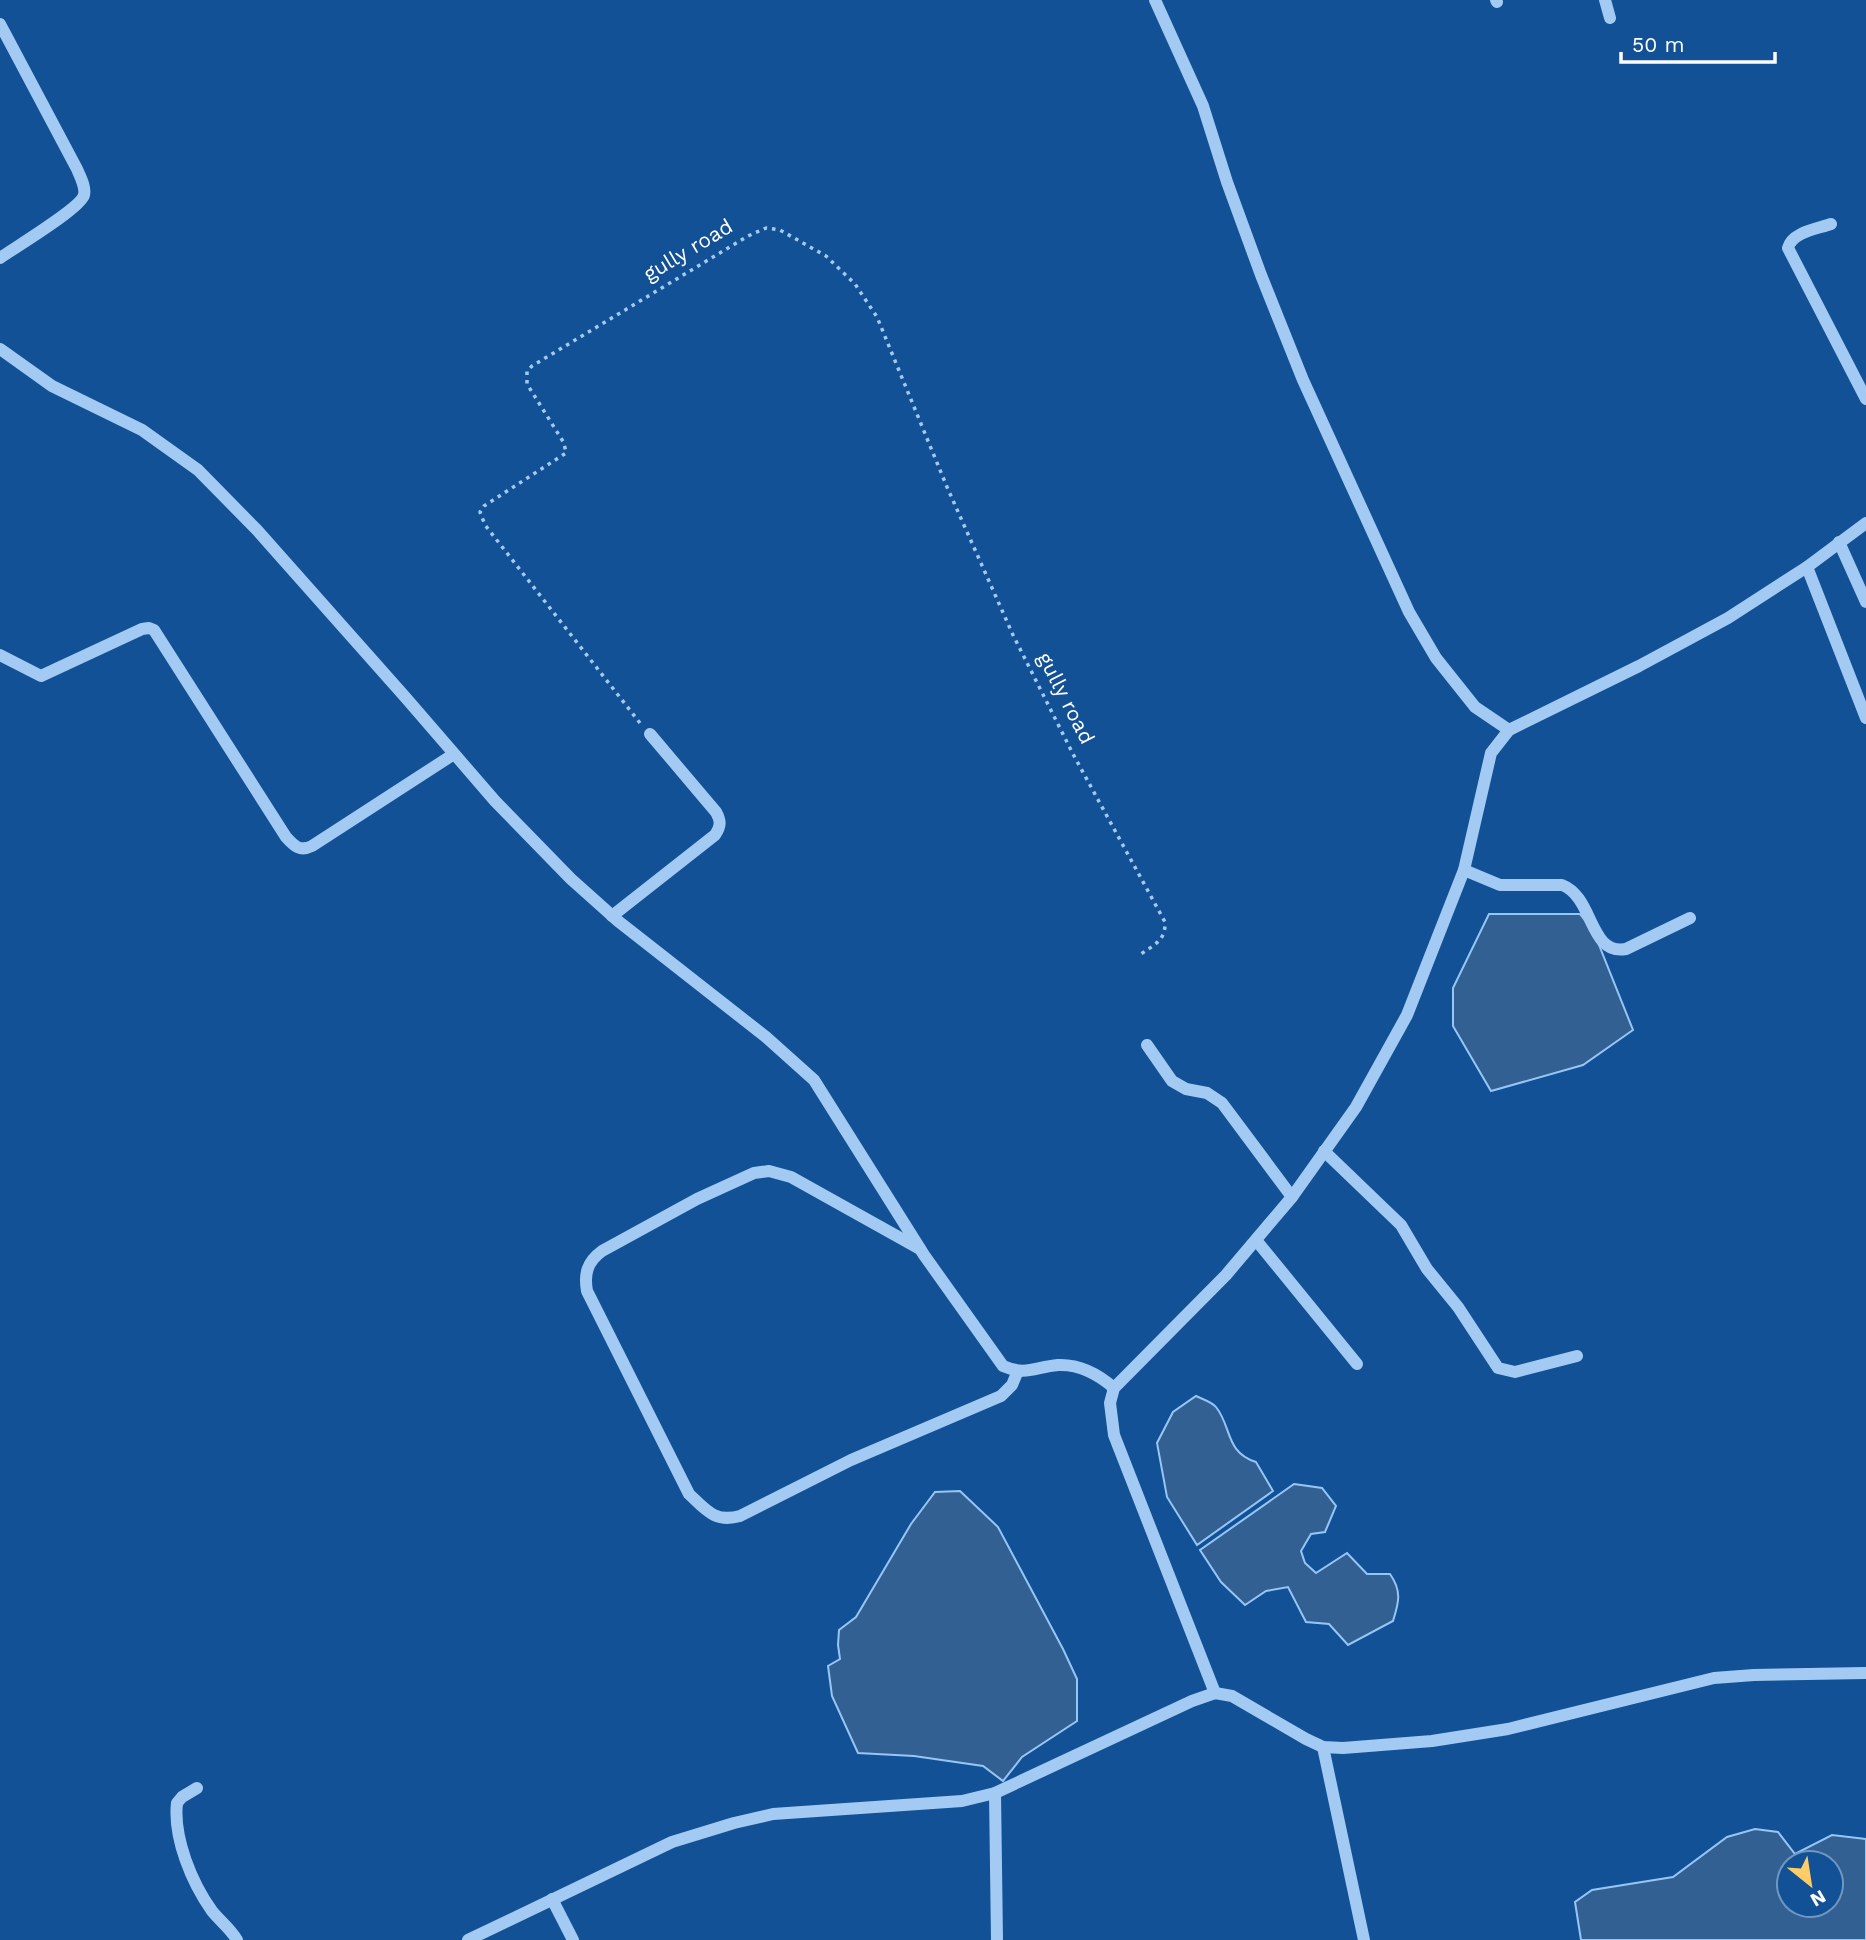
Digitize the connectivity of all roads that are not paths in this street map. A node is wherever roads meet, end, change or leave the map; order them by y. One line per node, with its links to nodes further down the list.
1 (1155, 0): 15 (street)
2 (1605, 0): 3 (street)
3 (1610, 19)
4 (0, 24): 6 (street)
5 (1831, 224): 8 (street)
6 (0, 258)
7 (0, 349): 17 (street)
8 (1866, 399)
9 (1866, 523): 10 (street)
10 (1839, 542): 11 (street); 12 (street)
11 (1807, 567): 14 (street); 15 (street)
12 (1866, 602)
13 (0, 655): 17 (street)
14 (1866, 718)
15 (1509, 730): 18 (street)
16 (650, 734): 19 (street)
17 (454, 754): 19 (street)
18 (1464, 870): 20 (street); 22 (street)
19 (612, 916): 25 (street)
20 (1690, 918)
21 (1147, 1045): 23 (street)
22 (1324, 1151): 23 (street); 26 (street)
23 (1292, 1196): 24 (street)
24 (1256, 1240): 27 (street); 29 (street)
25 (921, 1250): 28 (street); 28 (street)
26 (1577, 1356)
27 (1357, 1364)
28 (1017, 1373): 29 (street)
29 (1114, 1388): 31 (street)
30 (1866, 1673): 32 (street)
31 (1215, 1693): 32 (street); 34 (street)
32 (1323, 1747): 40 (street)
33 (197, 1788): 36 (street)
34 (995, 1793): 35 (street); 39 (street)
35 (552, 1899): 37 (street); 38 (street)
36 (237, 1940)
37 (468, 1940)
38 (573, 1940)
39 (997, 1940)
40 (1364, 1940)

